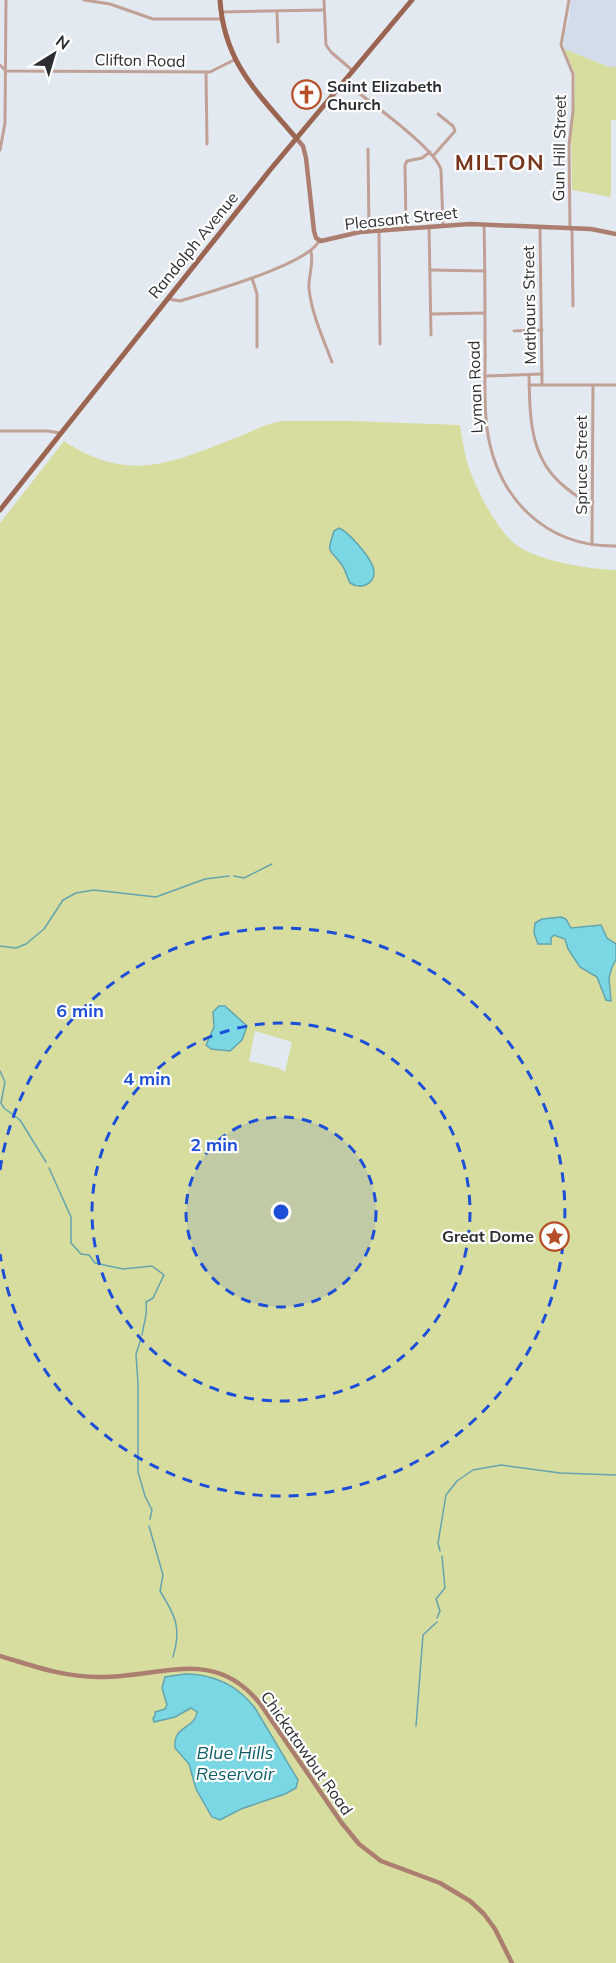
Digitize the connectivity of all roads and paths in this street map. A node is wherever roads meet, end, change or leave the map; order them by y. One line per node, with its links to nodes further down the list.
1 (6, 0): 11 (street)
2 (84, 0): 9 (street)
3 (219, 0): 9 (main road)
4 (324, 0): 7 (street)
5 (412, 0): 16 (main road, Randolph Avenue)
6 (569, 0): 30 (street, Gun Hill Street)
7 (324, 10): 8 (street); 16 (street)
8 (277, 11): 9 (street); 10 (street)
9 (221, 15): 13 (main road)
10 (278, 42)
11 (6, 54): 12 (street); 15 (street)
12 (0, 59)
13 (234, 60): 17 (street, Clifton Road); 20 (main road)
14 (0, 65): 15 (street)
15 (6, 71): 17 (street, Clifton Road); 23 (street)
16 (353, 71): 18 (main road, Randolph Avenue)
17 (206, 72): 21 (street)
18 (344, 81): 20 (main road, Randolph Avenue); 24 (street)
19 (438, 114): 24 (street)
20 (297, 138): 34 (main road); 39 (main road, Randolph Avenue)
21 (207, 144)
22 (368, 148): 32 (street)
23 (0, 150)
24 (432, 154): 26 (street); 29 (street)
25 (484, 224): 26 (main road, Pleasant Street); 28 (main road, Pleasant Street); 37 (street, Lyman Road)
26 (443, 225): 27 (main road, Pleasant Street)
27 (429, 226): 29 (main road, Pleasant Street); 36 (street)
28 (540, 226): 30 (main road, Pleasant Street); 43 (street, Mathaurs Street)
29 (406, 228): 31 (main road, Pleasant Street)
30 (571, 228): 33 (main road, Pleasant Street); 40 (street, Gun Hill Street)
31 (379, 230): 32 (main road, Pleasant Street); 46 (street)
32 (369, 231): 34 (main road, Pleasant Street)
33 (616, 234)
34 (320, 241): 35 (street)
35 (310, 252): 38 (street); 48 (street)
36 (430, 270): 37 (street); 42 (street)
37 (485, 271): 41 (street, Lyman Road)
38 (252, 278): 39 (street); 47 (street)
39 (168, 297): 57 (main road, Randolph Avenue)
40 (573, 306)
41 (485, 313): 42 (street); 51 (street, Lyman Road)
42 (431, 314): 45 (street)
43 (542, 330): 44 (street); 49 (street, Mathaurs Street)
44 (514, 331)
45 (431, 335)
46 (380, 344)
47 (257, 347)
48 (332, 362)
49 (542, 374): 50 (street); 52 (street, Mathaurs Street)
50 (529, 375): 51 (street); 53 (street)
51 (486, 376): 60 (street, Lyman Road)
52 (542, 384): 53 (street); 54 (street)
53 (530, 385): 58 (street)
54 (593, 385): 55 (street); 58 (street, Spruce Street)
55 (616, 385)
56 (0, 431): 57 (street)
57 (60, 433): 59 (main road, Randolph Avenue)
58 (593, 502): 60 (street, Spruce Street)
59 (0, 510)
60 (592, 545): 61 (street, Lyman Road)
61 (616, 546)
62 (0, 1656): 63 (main road, Chickatawbut Road)
63 (512, 1963)

